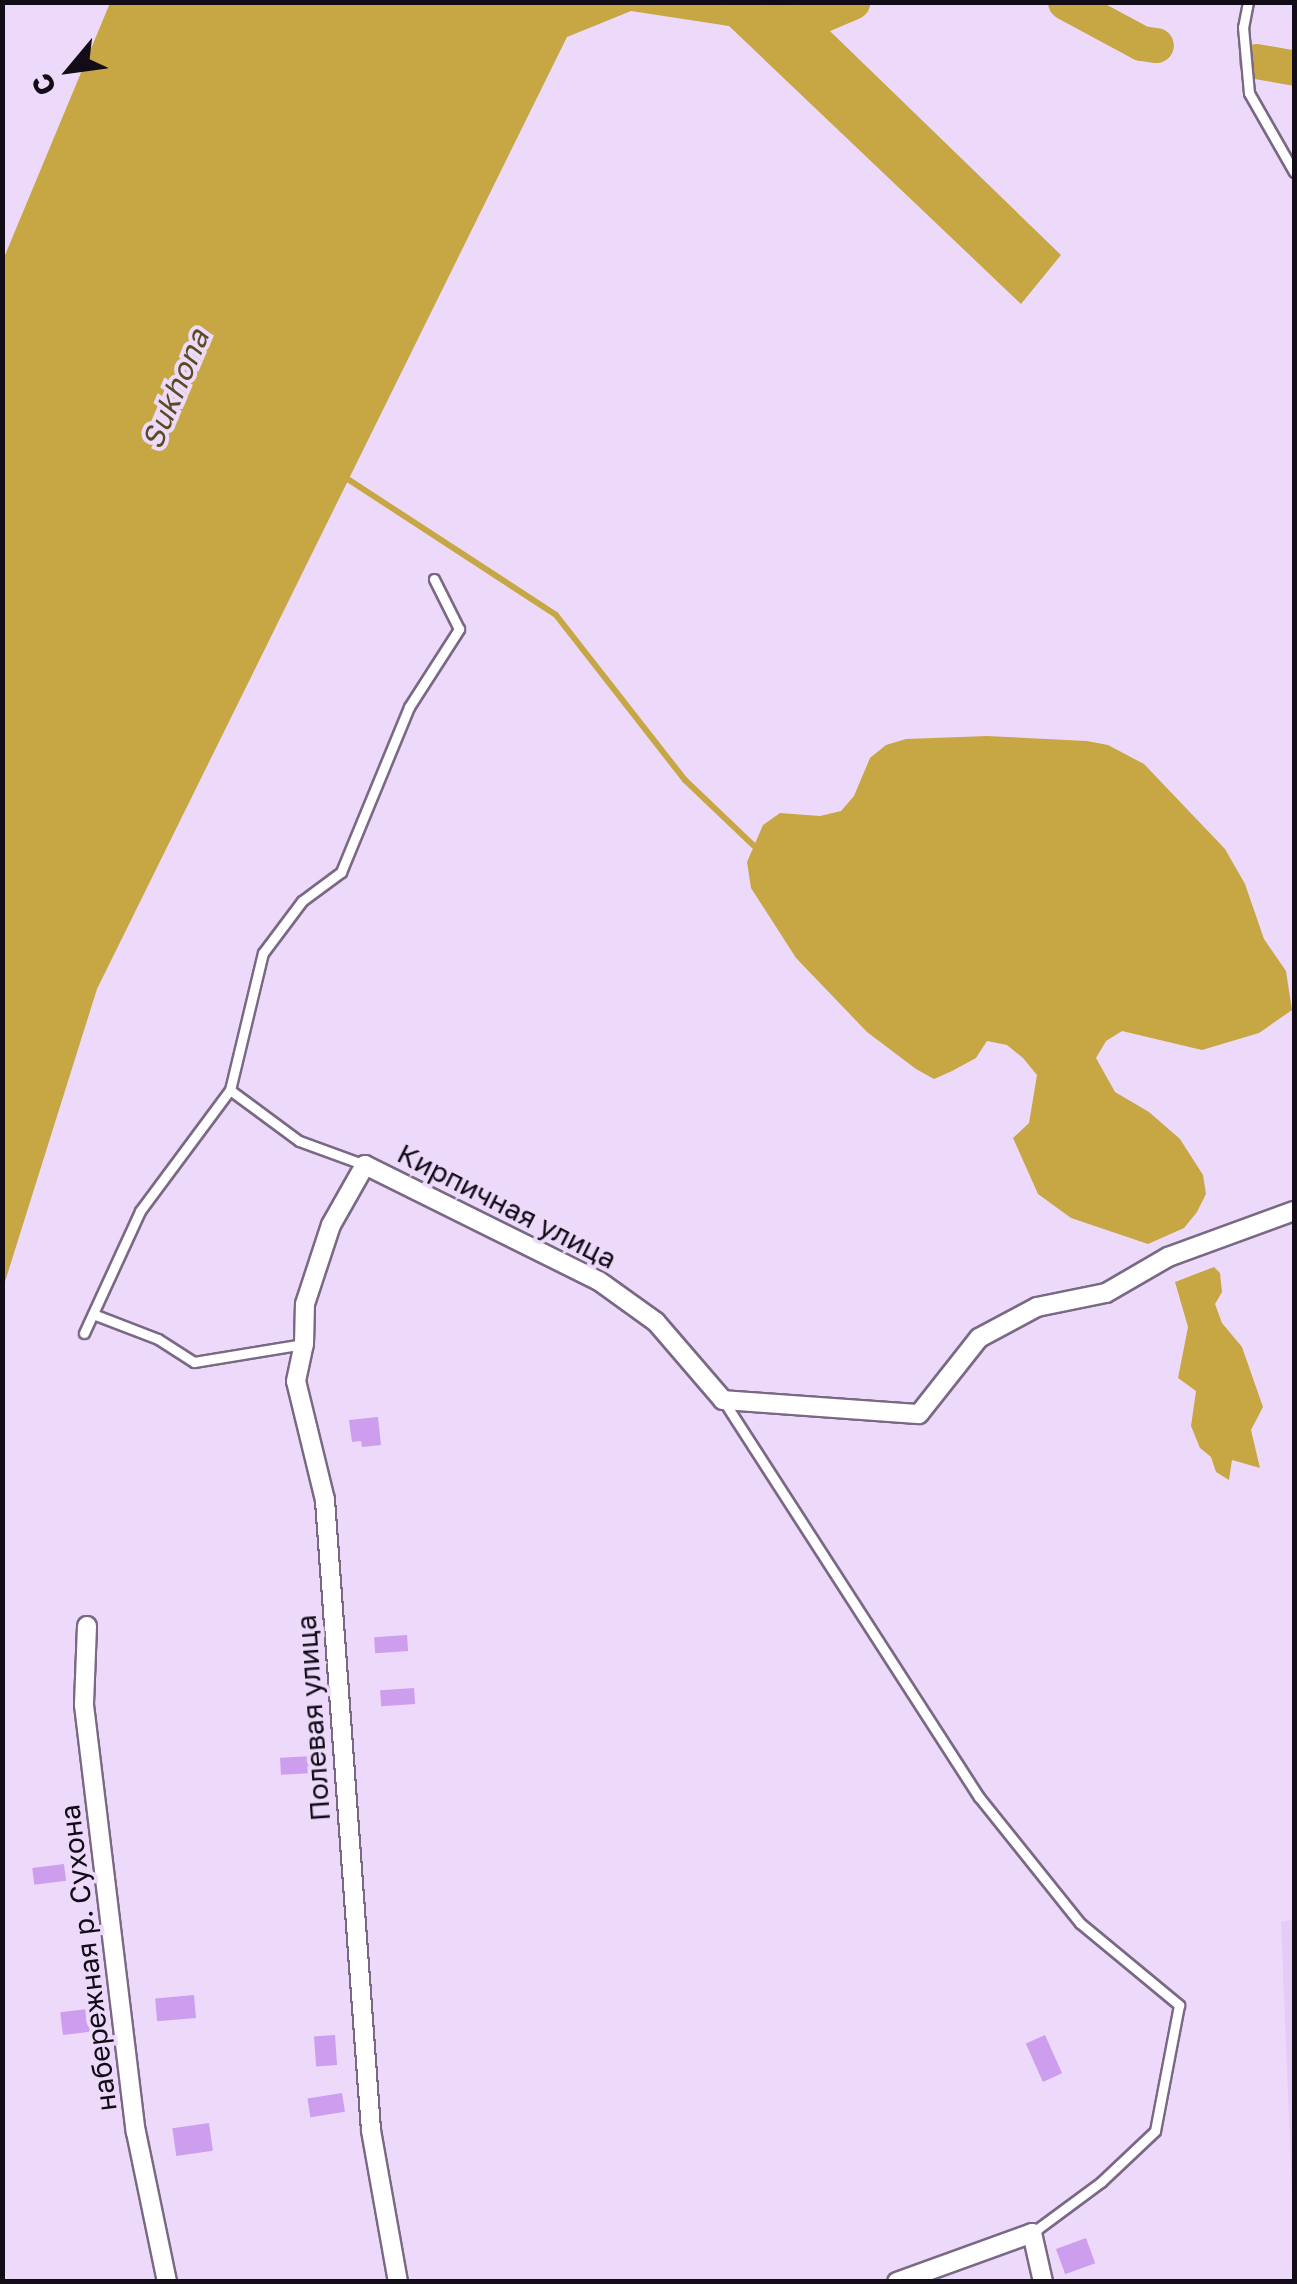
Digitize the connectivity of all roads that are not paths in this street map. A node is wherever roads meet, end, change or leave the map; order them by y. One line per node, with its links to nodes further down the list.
1 (1248, 2): 2 (lane)
2 (1294, 172)
3 (434, 579): 4 (lane)
4 (230, 1090): 5 (lane); 7 (lane)
5 (365, 1165): 9 (street, Полевая улица); 10 (street, Кирпичная улица)
6 (1294, 1210): 10 (street)
7 (94, 1314): 8 (lane); 9 (lane)
8 (84, 1333)
9 (304, 1344): 14 (street, Полевая улица)
10 (723, 1400): 12 (lane)
11 (87, 1626): 13 (street, набережная р. Сухона)
12 (1032, 2233): 15 (street); 16 (street)
13 (167, 2282)
14 (398, 2282)
15 (897, 2282)
16 (1044, 2282)

